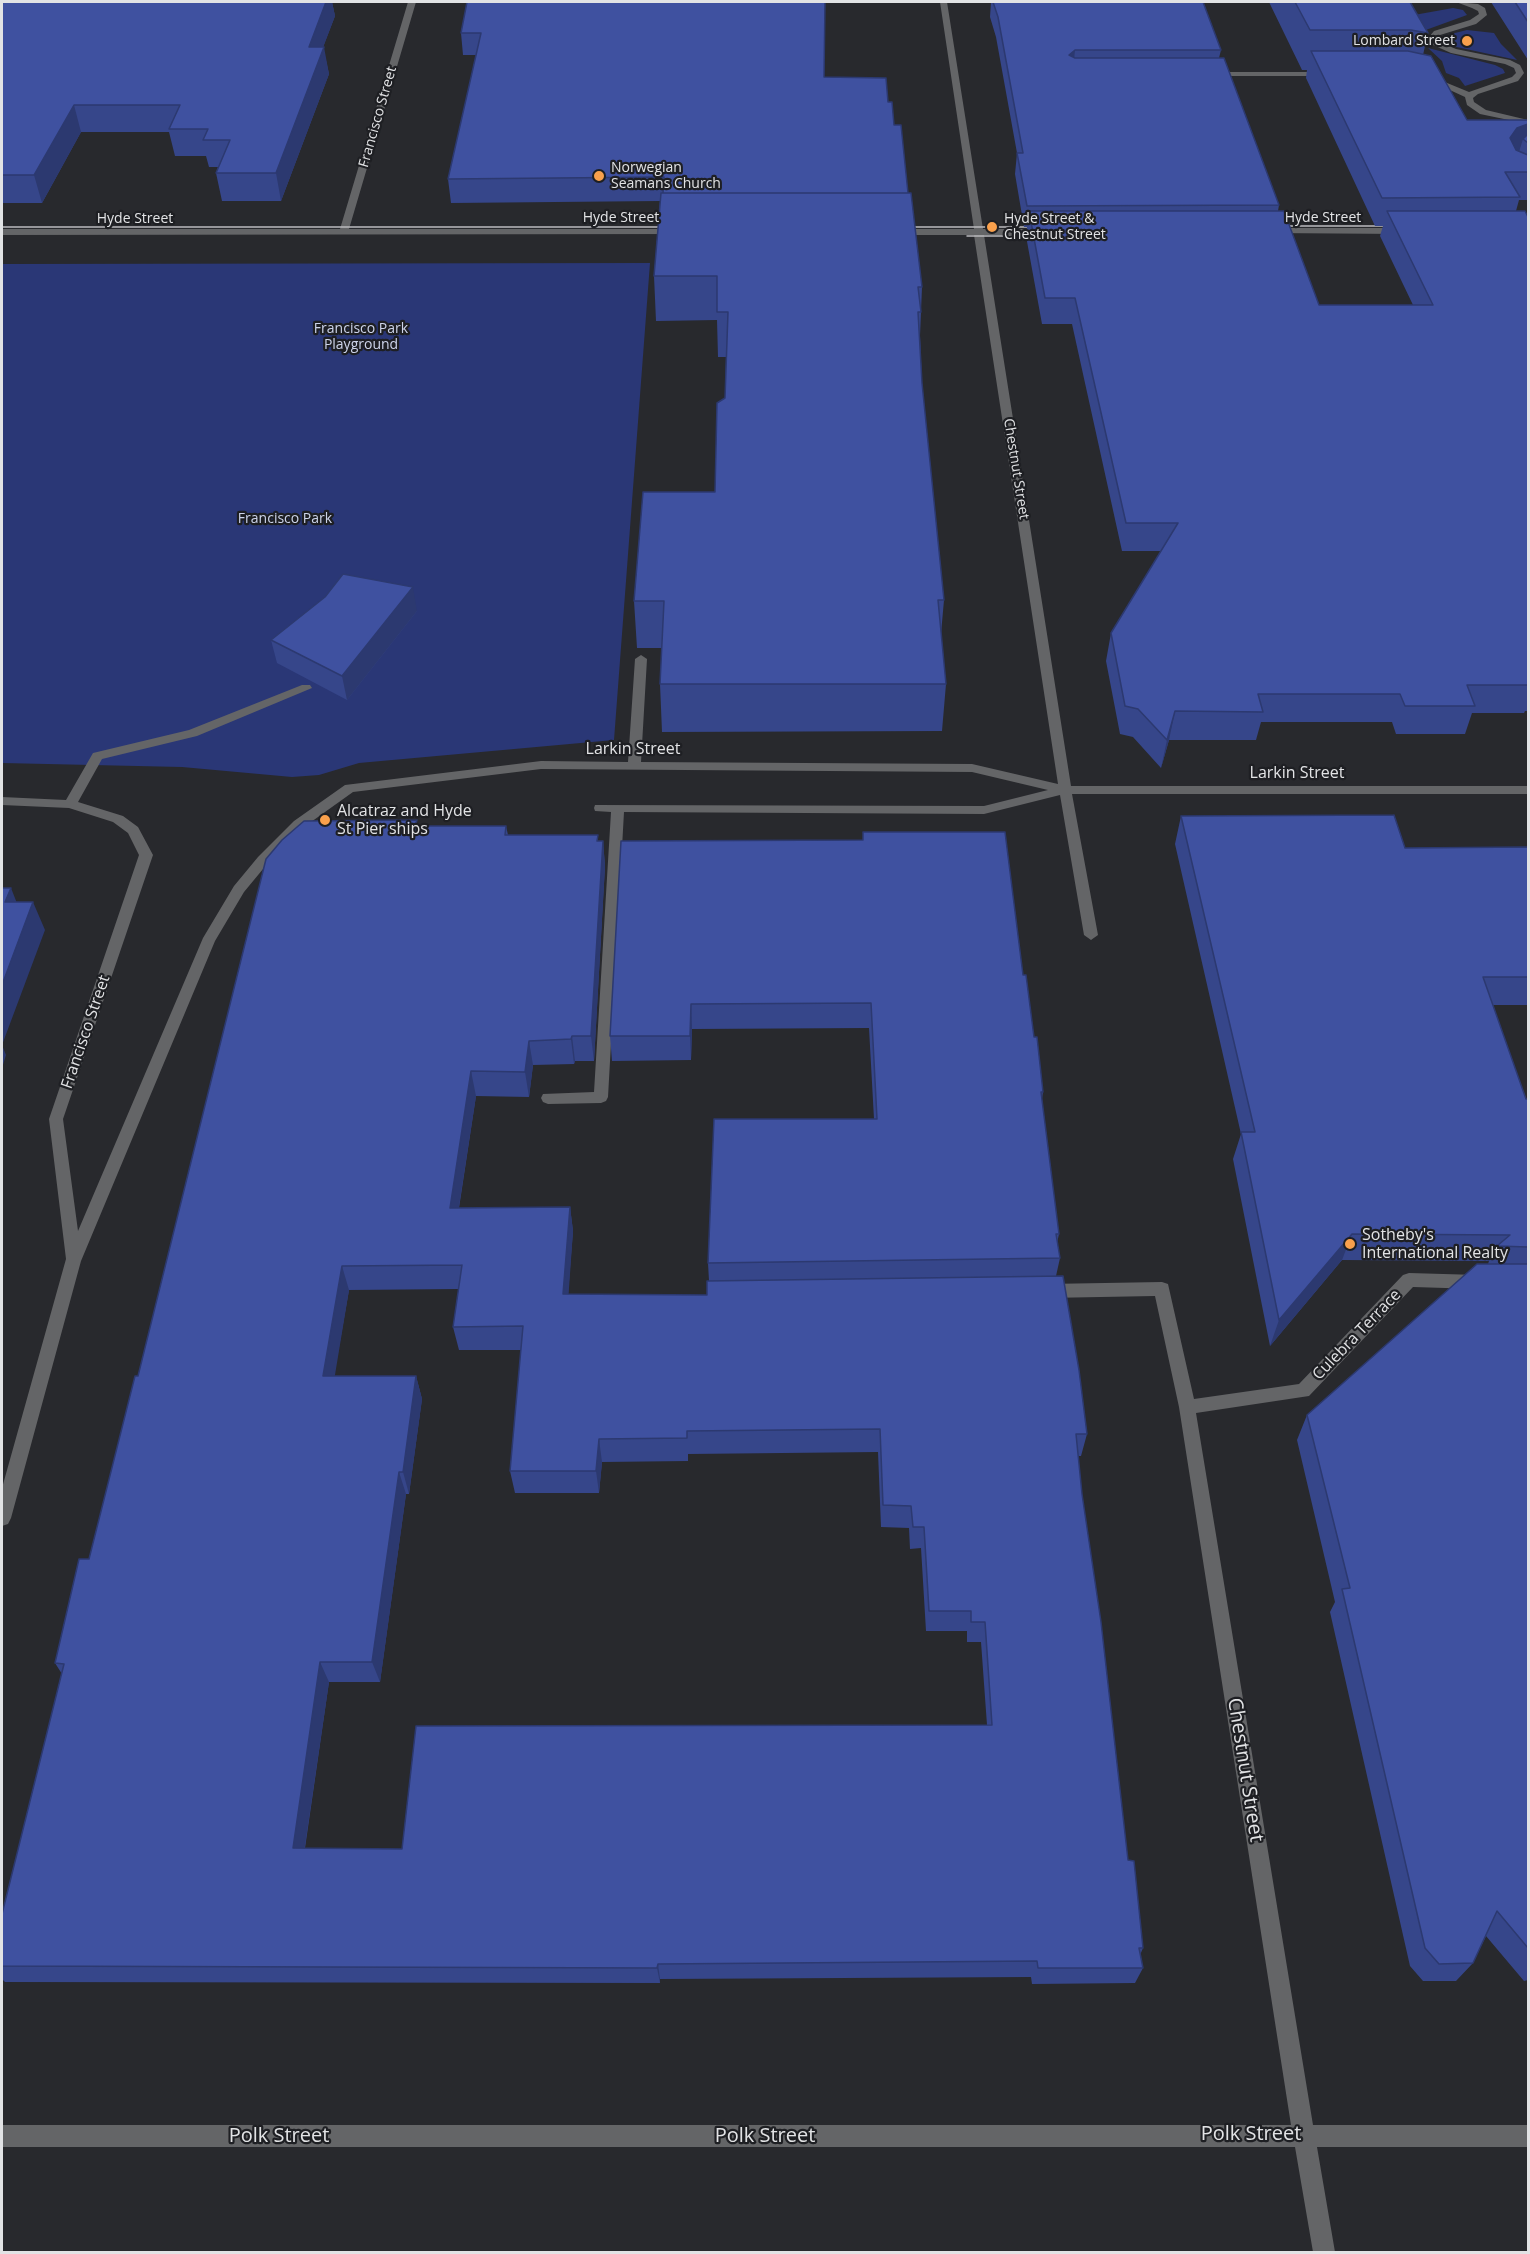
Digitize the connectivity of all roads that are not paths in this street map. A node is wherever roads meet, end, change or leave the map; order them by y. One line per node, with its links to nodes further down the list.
1 (412, 2): 12 (street, Francisco Street)
2 (943, 2): 15 (street, Chestnut Street)
3 (1459, 2): 7 (street)
4 (1204, 74): 5 (street)
5 (1336, 74)
6 (1419, 77): 7 (street)
7 (1471, 96): 8 (street)
8 (1528, 122)
9 (1266, 231): 10 (street, Hyde Street)
10 (1409, 231)
11 (2, 232): 12 (street, Hyde Street)
12 (344, 232): 13 (street, Hyde Street)
13 (692, 232)
14 (881, 232): 15 (street)
15 (980, 232): 16 (street); 20 (street, Chestnut Street)
16 (1052, 232)
17 (641, 659): 19 (street)
18 (306, 687): 23 (street)
19 (634, 765): 20 (street, Larkin Street); 26 (street, Larkin Street)
20 (1065, 790): 21 (street, Larkin Street); 25 (street, Larkin Street); 27 (street, Chestnut Street)
21 (1528, 790)
22 (2, 801): 23 (street)
23 (70, 804): 29 (street, Francisco Street)
24 (600, 808): 25 (street, Larkin Street)
25 (618, 808): 28 (street)
26 (239, 889): 29 (street, Francisco Street)
27 (1091, 935)
28 (548, 1098)
29 (73, 1261): 33 (street, Francisco Street)
30 (1493, 1282): 32 (street, Culebra Terrace)
31 (1032, 1291): 32 (street, Chestnut Street)
32 (1187, 1407): 34 (street, Chestnut Street)
33 (2, 1518)
34 (1305, 2134): 35 (street, Polk Street); 36 (street, Polk Street); 37 (street, Chestnut Street)
35 (2, 2136)
36 (1528, 2136)
37 (1324, 2253)

